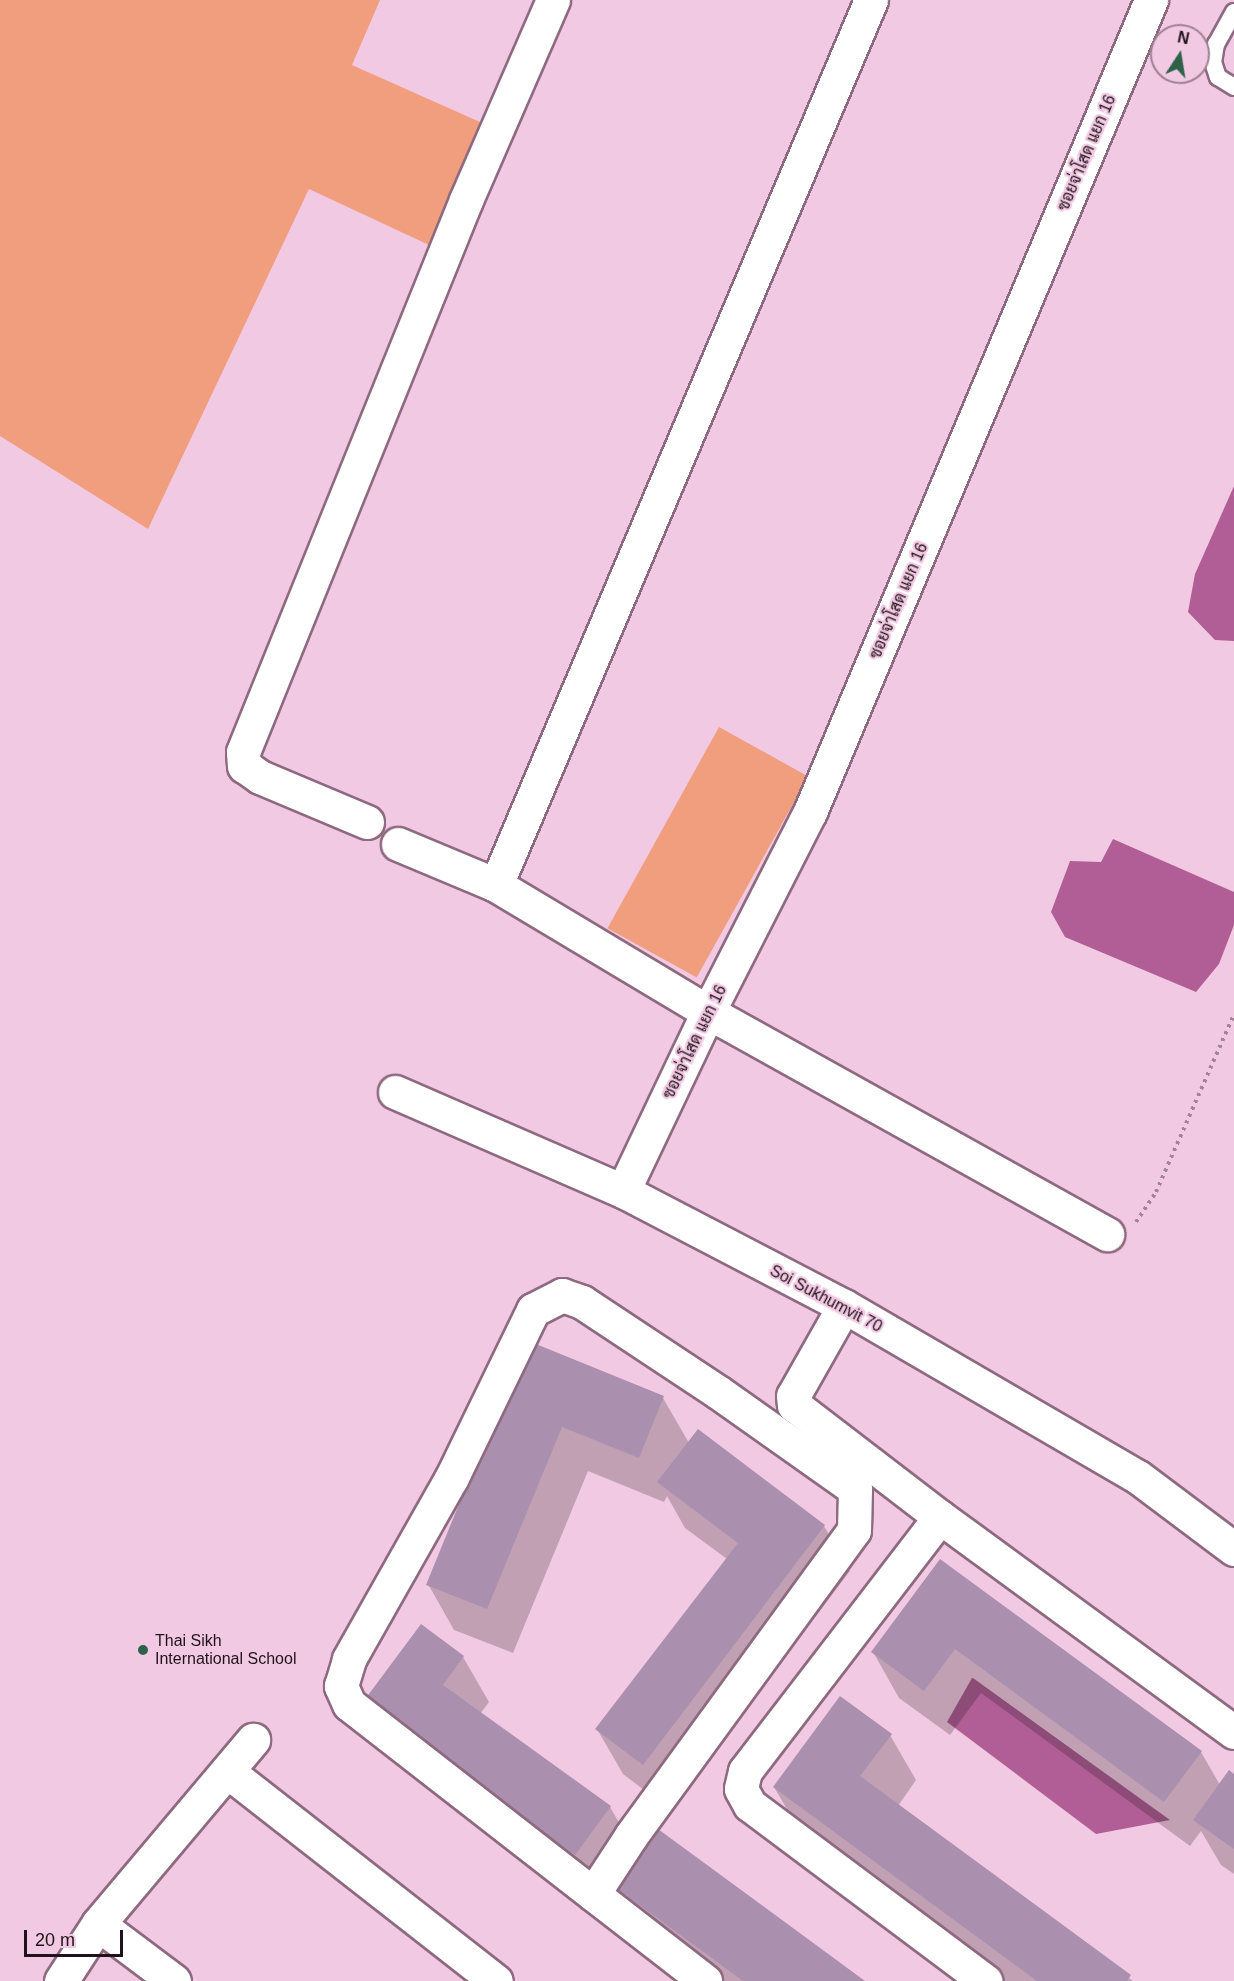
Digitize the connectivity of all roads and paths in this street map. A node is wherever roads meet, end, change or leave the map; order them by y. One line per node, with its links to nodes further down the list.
1 (553, 0): 6 (street)
2 (871, 0): 8 (street)
3 (1151, 0): 9 (street, ซอยจ่าโสด แยก 16)
4 (1234, 12): 5 (lane)
5 (1234, 87)
6 (367, 822)
7 (398, 844): 8 (street)
8 (496, 885): 9 (street)
9 (708, 1012): 12 (street, ซอยจ่าโสด แยก 16); 13 (street)
10 (1234, 1014): 13 (path)
11 (395, 1092): 12 (street, Soi Sukhumvit 70)
12 (623, 1191): 14 (street, Soi Sukhumvit 70)
13 (1107, 1234)
14 (844, 1306): 15 (street); 16 (street, Soi Sukhumvit 70)
15 (940, 1518): 17 (street); 26 (street)
16 (1234, 1549)
17 (1234, 1732)
18 (253, 1740): 19 (street)
19 (227, 1771): 21 (street); 24 (street)
20 (593, 1894): 20 (street); 25 (street)
21 (98, 1924): 22 (street); 23 (street)
22 (61, 1981)
23 (174, 1981)
24 (496, 1981)
25 (705, 1981)
26 (985, 1981)

